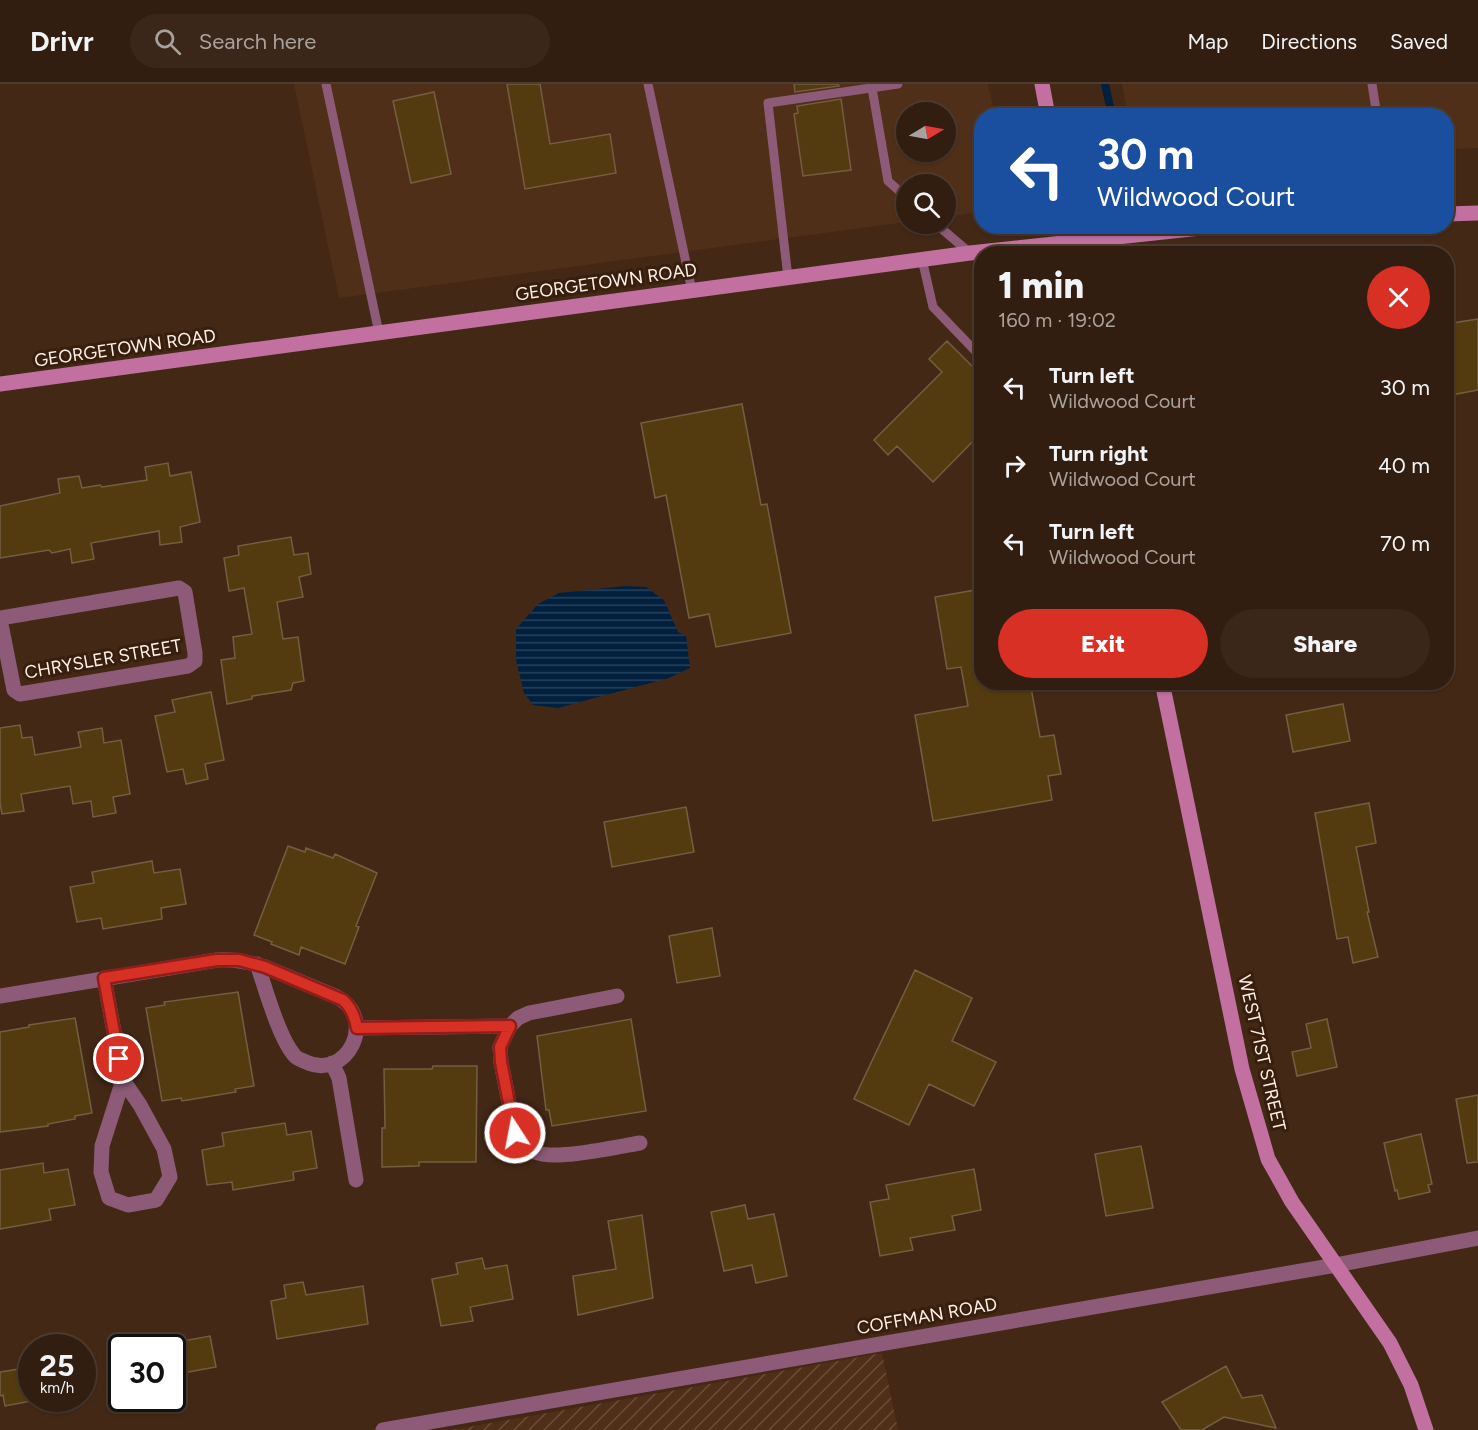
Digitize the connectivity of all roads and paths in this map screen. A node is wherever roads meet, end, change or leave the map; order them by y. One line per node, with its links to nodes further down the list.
1 (326, 84): 21 (lane)
2 (648, 84): 20 (lane)
3 (898, 84): 6 (lane)
4 (1042, 84): 7 (main road)
5 (1372, 84): 8 (lane)
6 (872, 88): 9 (lane); 19 (lane)
7 (1046, 108)
8 (1376, 108)
9 (896, 188)
10 (1478, 213): 11 (main road)
11 (1454, 214)
12 (948, 234): 16 (lane)
13 (1141, 234): 14 (main road, GEORGETOWN ROAD)
14 (1072, 241): 15 (main road, GEORGETOWN ROAD)
15 (1030, 246)
16 (970, 253): 17 (main road, GEORGETOWN ROAD); 18 (main road, GEORGETOWN ROAD)
17 (974, 253)
18 (922, 259): 19 (main road, GEORGETOWN ROAD); 22 (lane)
19 (788, 278): 20 (main road, GEORGETOWN ROAD)
20 (692, 291): 21 (main road, GEORGETOWN ROAD)
21 (379, 333): 23 (main road, GEORGETOWN ROAD)
22 (974, 350)
23 (0, 384)
24 (0, 619): 24 (street, CHRYSLER STREET)
25 (1164, 690): 37 (main road, WEST 71ST STREET)
26 (257, 964): 27 (street); 31 (street); 32 (street)
27 (104, 978): 28 (street); 33 (street)
28 (0, 996)
29 (617, 996): 30 (street)
30 (510, 1026): 31 (street); 34 (street)
31 (357, 1028): 32 (street)
32 (332, 1063): 35 (street)
33 (123, 1080): 33 (street)
34 (640, 1143)
35 (356, 1180)
36 (1478, 1238): 37 (street, COFFMAN ROAD)
37 (1336, 1265): 38 (street, COFFMAN ROAD); 39 (main road, WEST 71ST STREET)
38 (383, 1430)
39 (1426, 1430)

